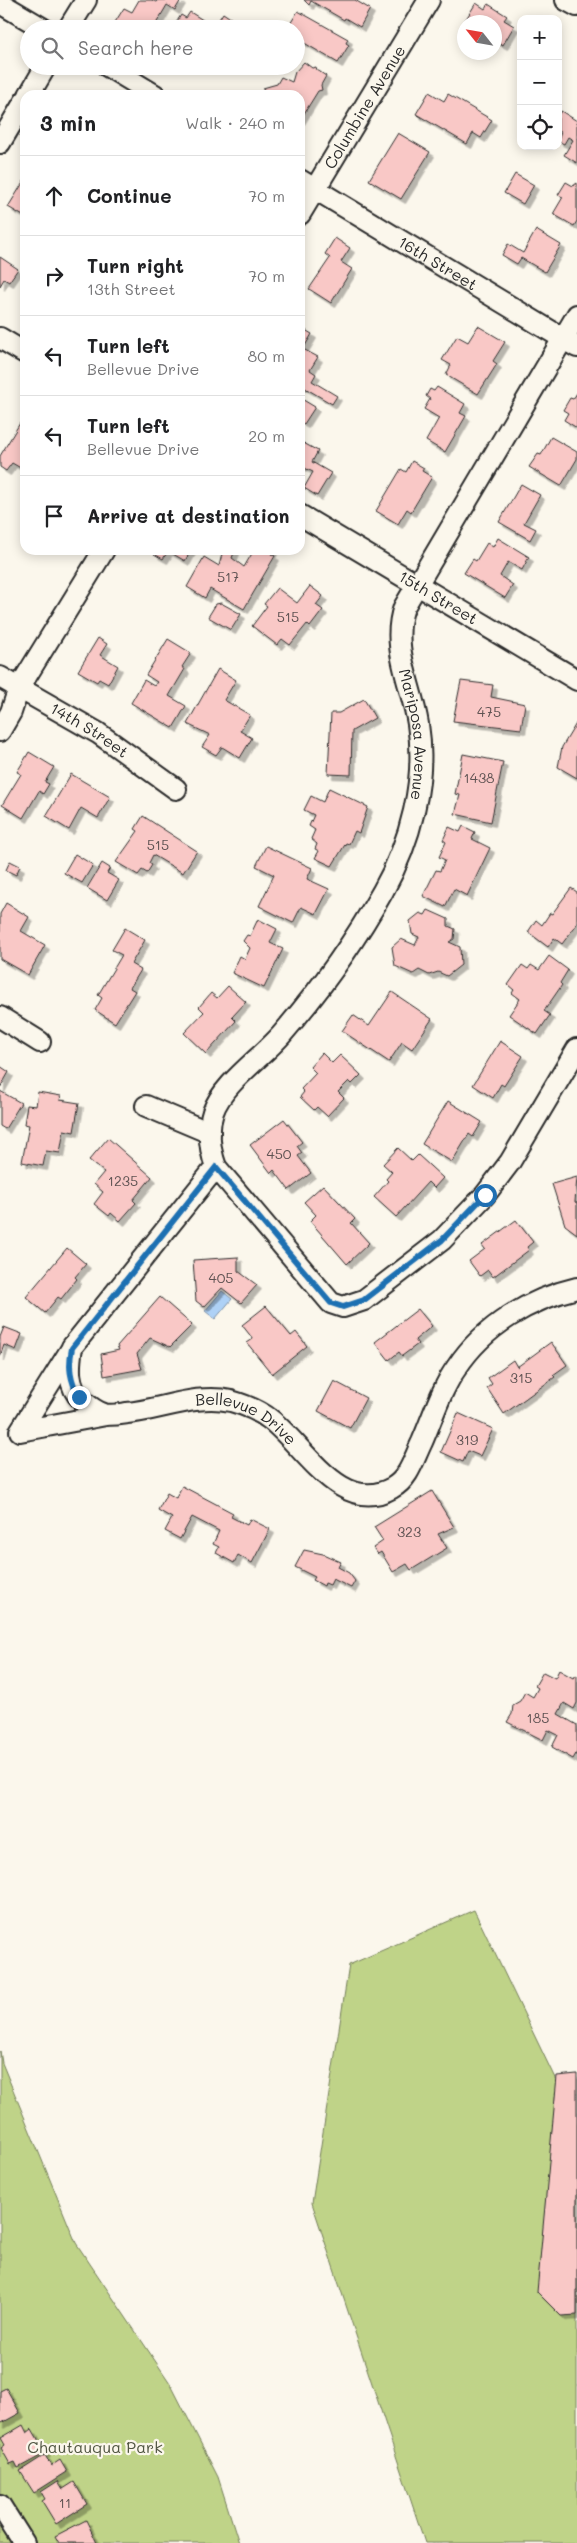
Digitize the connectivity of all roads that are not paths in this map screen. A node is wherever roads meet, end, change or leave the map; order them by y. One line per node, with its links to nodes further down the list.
1 (86, 0): 7 (street)
2 (429, 0): 14 (street, Columbine Avenue)
3 (566, 0): 5 (street)
4 (0, 3): 6 (street)
5 (577, 6)
6 (29, 20)
7 (74, 20)
8 (41, 75): 10 (street)
9 (122, 75): 11 (street)
10 (32, 90)
11 (147, 90)
12 (20, 109): 13 (street)
13 (0, 143)
14 (307, 184): 17 (street, 16th Street)
15 (577, 315): 17 (street, Mariposa Avenue)
16 (0, 338): 18 (street)
17 (570, 342): 21 (street, Mariposa Avenue)
18 (20, 349)
19 (305, 517): 21 (street, 15th Street)
20 (101, 555): 24 (street)
21 (419, 585): 23 (street, 15th Street); 31 (street, Mariposa Avenue)
22 (0, 677): 24 (street, 14th Street)
23 (577, 680)
24 (19, 688): 25 (street); 26 (street, 14th Street)
25 (0, 731)
26 (176, 788)
27 (0, 1017): 28 (street)
28 (40, 1042)
29 (577, 1049): 32 (street)
30 (146, 1106): 31 (street)
31 (210, 1133): 32 (street, Mariposa Avenue)
32 (216, 1167): 34 (street)
33 (577, 1288): 35 (street, Bellevue Drive)
34 (72, 1348): 35 (street); 35 (street, Bellevue Drive)
35 (106, 1415)
36 (0, 2505): 37 (street)
37 (24, 2543)

